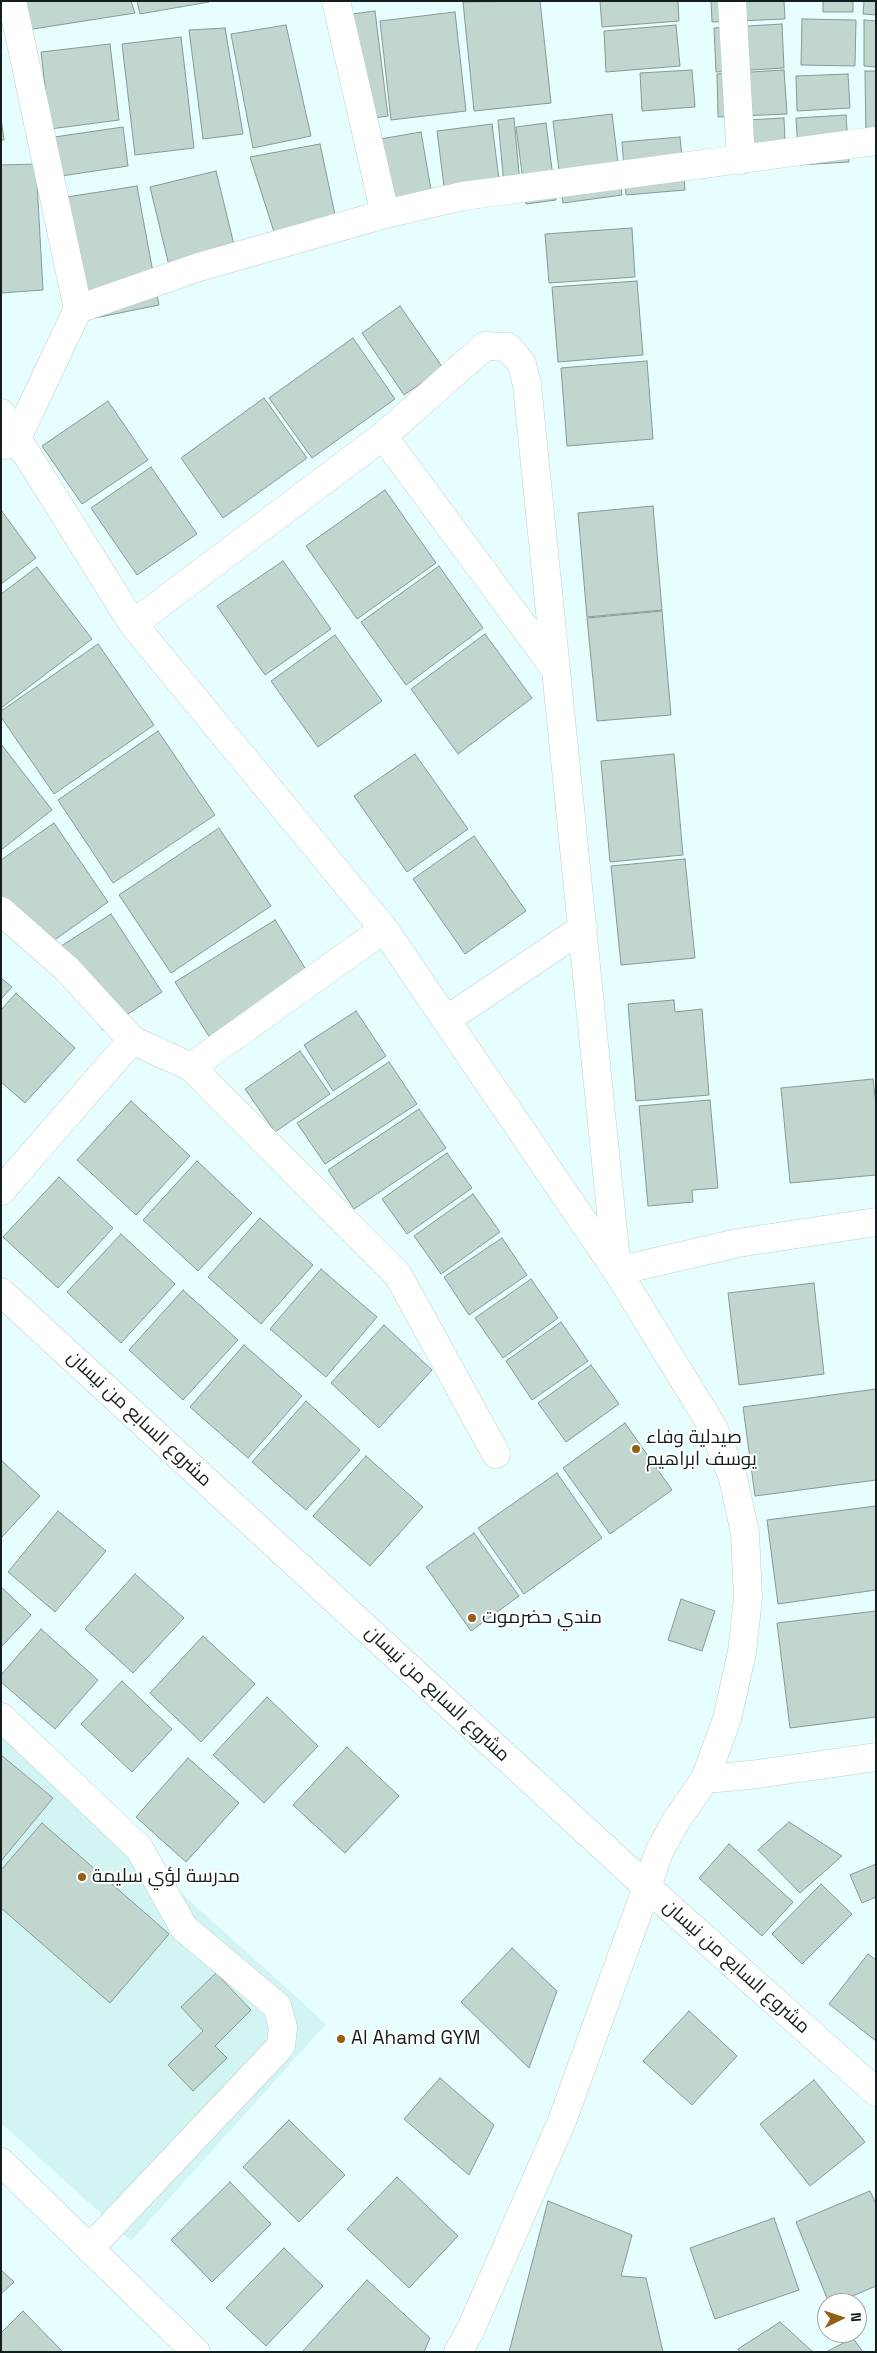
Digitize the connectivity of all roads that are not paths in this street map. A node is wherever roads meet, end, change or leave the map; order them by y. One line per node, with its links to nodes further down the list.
1 (12, 1): 7 (street)
2 (336, 1): 6 (street)
3 (732, 1): 5 (street)
4 (876, 141): 5 (street)
5 (741, 160): 6 (street)
6 (385, 214): 7 (street)
7 (78, 309): 10 (street)
8 (1, 413): 10 (street)
9 (382, 436): 11 (street); 12 (street); 12 (street)
10 (9, 443): 11 (street)
11 (133, 624): 15 (street)
12 (556, 670): 14 (street)
13 (1, 911): 17 (street)
14 (582, 928): 16 (street); 21 (street)
15 (384, 929): 16 (street); 18 (street)
16 (446, 1020): 21 (street)
17 (132, 1040): 18 (street); 19 (street)
18 (190, 1067): 23 (street)
19 (1, 1191)
20 (876, 1222): 21 (street)
21 (617, 1271): 26 (street)
22 (1, 1292): 27 (street, مشروع السابع من نيسان)
23 (496, 1454)
24 (1, 1717): 30 (street)
25 (876, 1757): 26 (street)
26 (705, 1779): 27 (street)
27 (647, 1887): 28 (street, مشروع السابع من نيسان); 32 (street)
28 (876, 2092)
29 (1, 2162): 30 (street)
30 (90, 2248): 31 (street)
31 (196, 2352)
32 (458, 2352)

